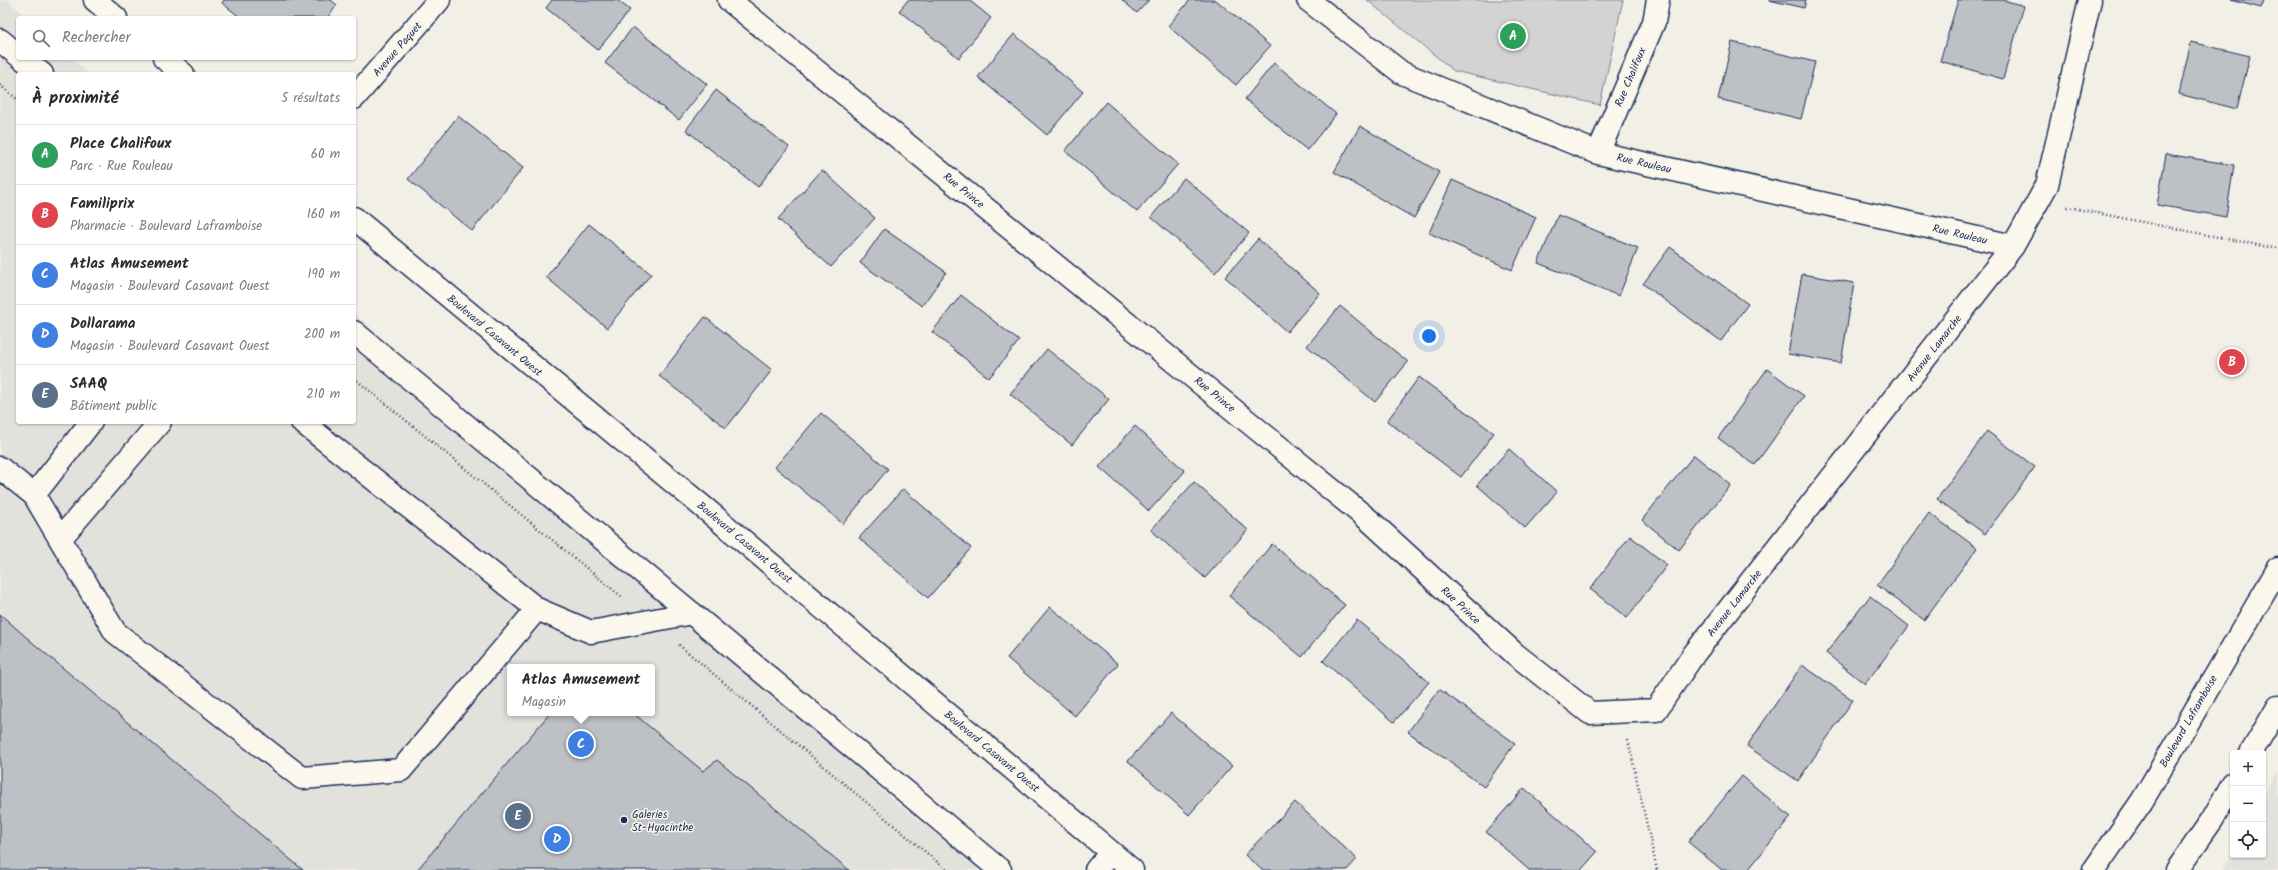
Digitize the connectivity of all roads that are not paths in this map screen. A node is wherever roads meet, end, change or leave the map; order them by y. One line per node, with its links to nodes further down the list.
1 (95, 0): 7 (street)
2 (439, 0): 14 (street, Avenue Paquet)
3 (729, 0): 28 (street, Rue Prince)
4 (1308, 0): 15 (street, Rue Rouleau)
5 (1658, 0): 15 (street, Rue Chalifoux)
6 (2090, 0): 17 (street, Avenue Lamarche)
7 (114, 16)
8 (0, 40): 9 (street)
9 (16, 52)
10 (24, 60): 12 (street)
11 (166, 60): 13 (street)
12 (40, 72)
13 (181, 72)
14 (356, 96)
15 (1598, 153): 17 (street, Rue Rouleau)
16 (356, 220): 32 (street, Boulevard Casavant Ouest)
17 (2013, 246): 28 (street, Avenue Lamarche)
18 (356, 334): 27 (street)
19 (89, 424): 23 (street)
20 (158, 424): 24 (street)
21 (305, 424): 26 (street)
22 (0, 468): 23 (street)
23 (34, 496): 24 (street)
24 (60, 539): 26 (street)
25 (2278, 569): 36 (street, Boulevard Laframboise)
26 (537, 609): 27 (street)
27 (692, 613): 33 (street)
28 (1694, 654)
29 (2278, 707): 30 (street)
30 (2253, 750)
31 (2232, 786): 37 (street)
32 (1111, 852): 34 (street); 35 (street, Boulevard Casavant Ouest)
33 (1000, 870)
34 (1096, 870)
35 (1132, 870)
36 (2094, 870)
37 (2177, 870)

